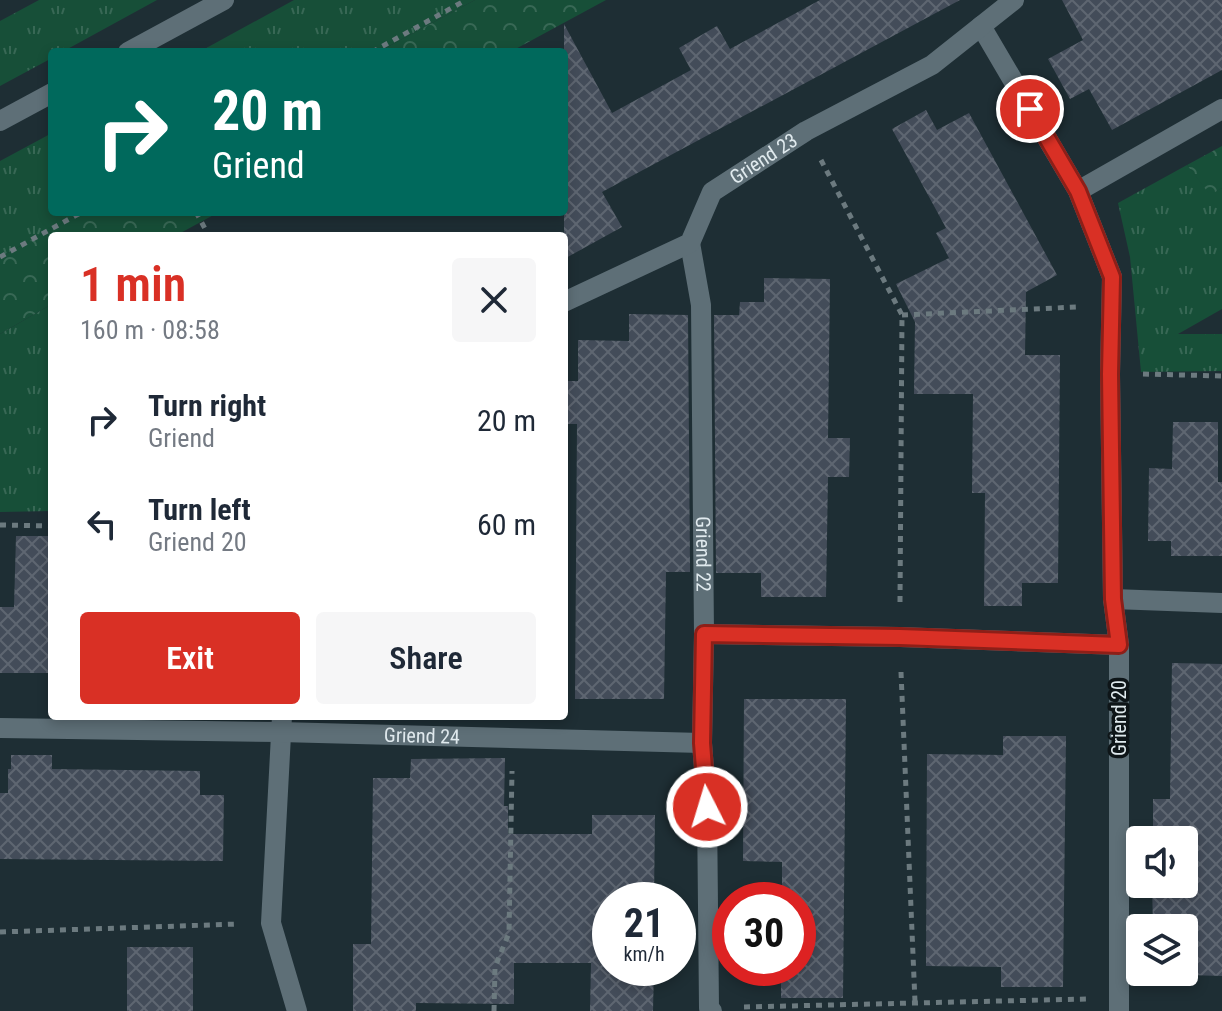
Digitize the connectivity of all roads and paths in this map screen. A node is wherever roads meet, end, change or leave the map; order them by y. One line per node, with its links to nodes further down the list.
1 (224, 0): 5 (street)
2 (466, 0): 6 (path)
3 (1014, 0): 4 (street, Griend 23)
4 (981, 26): 10 (street, Griend 23); 11 (street, Griend 20)
5 (135, 48)
6 (379, 48)
7 (48, 95): 9 (street)
8 (1222, 109): 11 (street)
9 (0, 121)
10 (806, 131): 13 (street, Griend 23); 17 (path)
11 (1078, 191): 16 (street, Griend 20)
12 (75, 216): 14 (path)
13 (690, 243): 15 (street); 24 (street, Griend 22)
14 (0, 257)
15 (568, 300)
16 (1111, 305): 17 (path); 18 (street, Griend 20)
17 (902, 315): 25 (path)
18 (1110, 374): 19 (path); 22 (street, Griend 20)
19 (1222, 376)
20 (0, 525): 21 (path)
21 (48, 526)
22 (1113, 599): 23 (street); 26 (street, Griend 20)
23 (1222, 603)
24 (704, 634): 25 (street); 30 (street, Griend 22)
25 (900, 637): 26 (street); 33 (path)
26 (1119, 645): 34 (street, Griend 20)
27 (281, 724): 28 (street, Griend 24); 29 (street, Griend 24); 31 (street)
28 (0, 728)
29 (513, 738): 30 (street, Griend 24); 37 (path)
30 (702, 743): 35 (street, Griend 22)
31 (271, 923): 32 (path); 36 (street)
32 (0, 932)
33 (915, 1002): 34 (path); 35 (path)
34 (1119, 1005)
35 (710, 1009)
36 (297, 1011)
37 (494, 1011)

